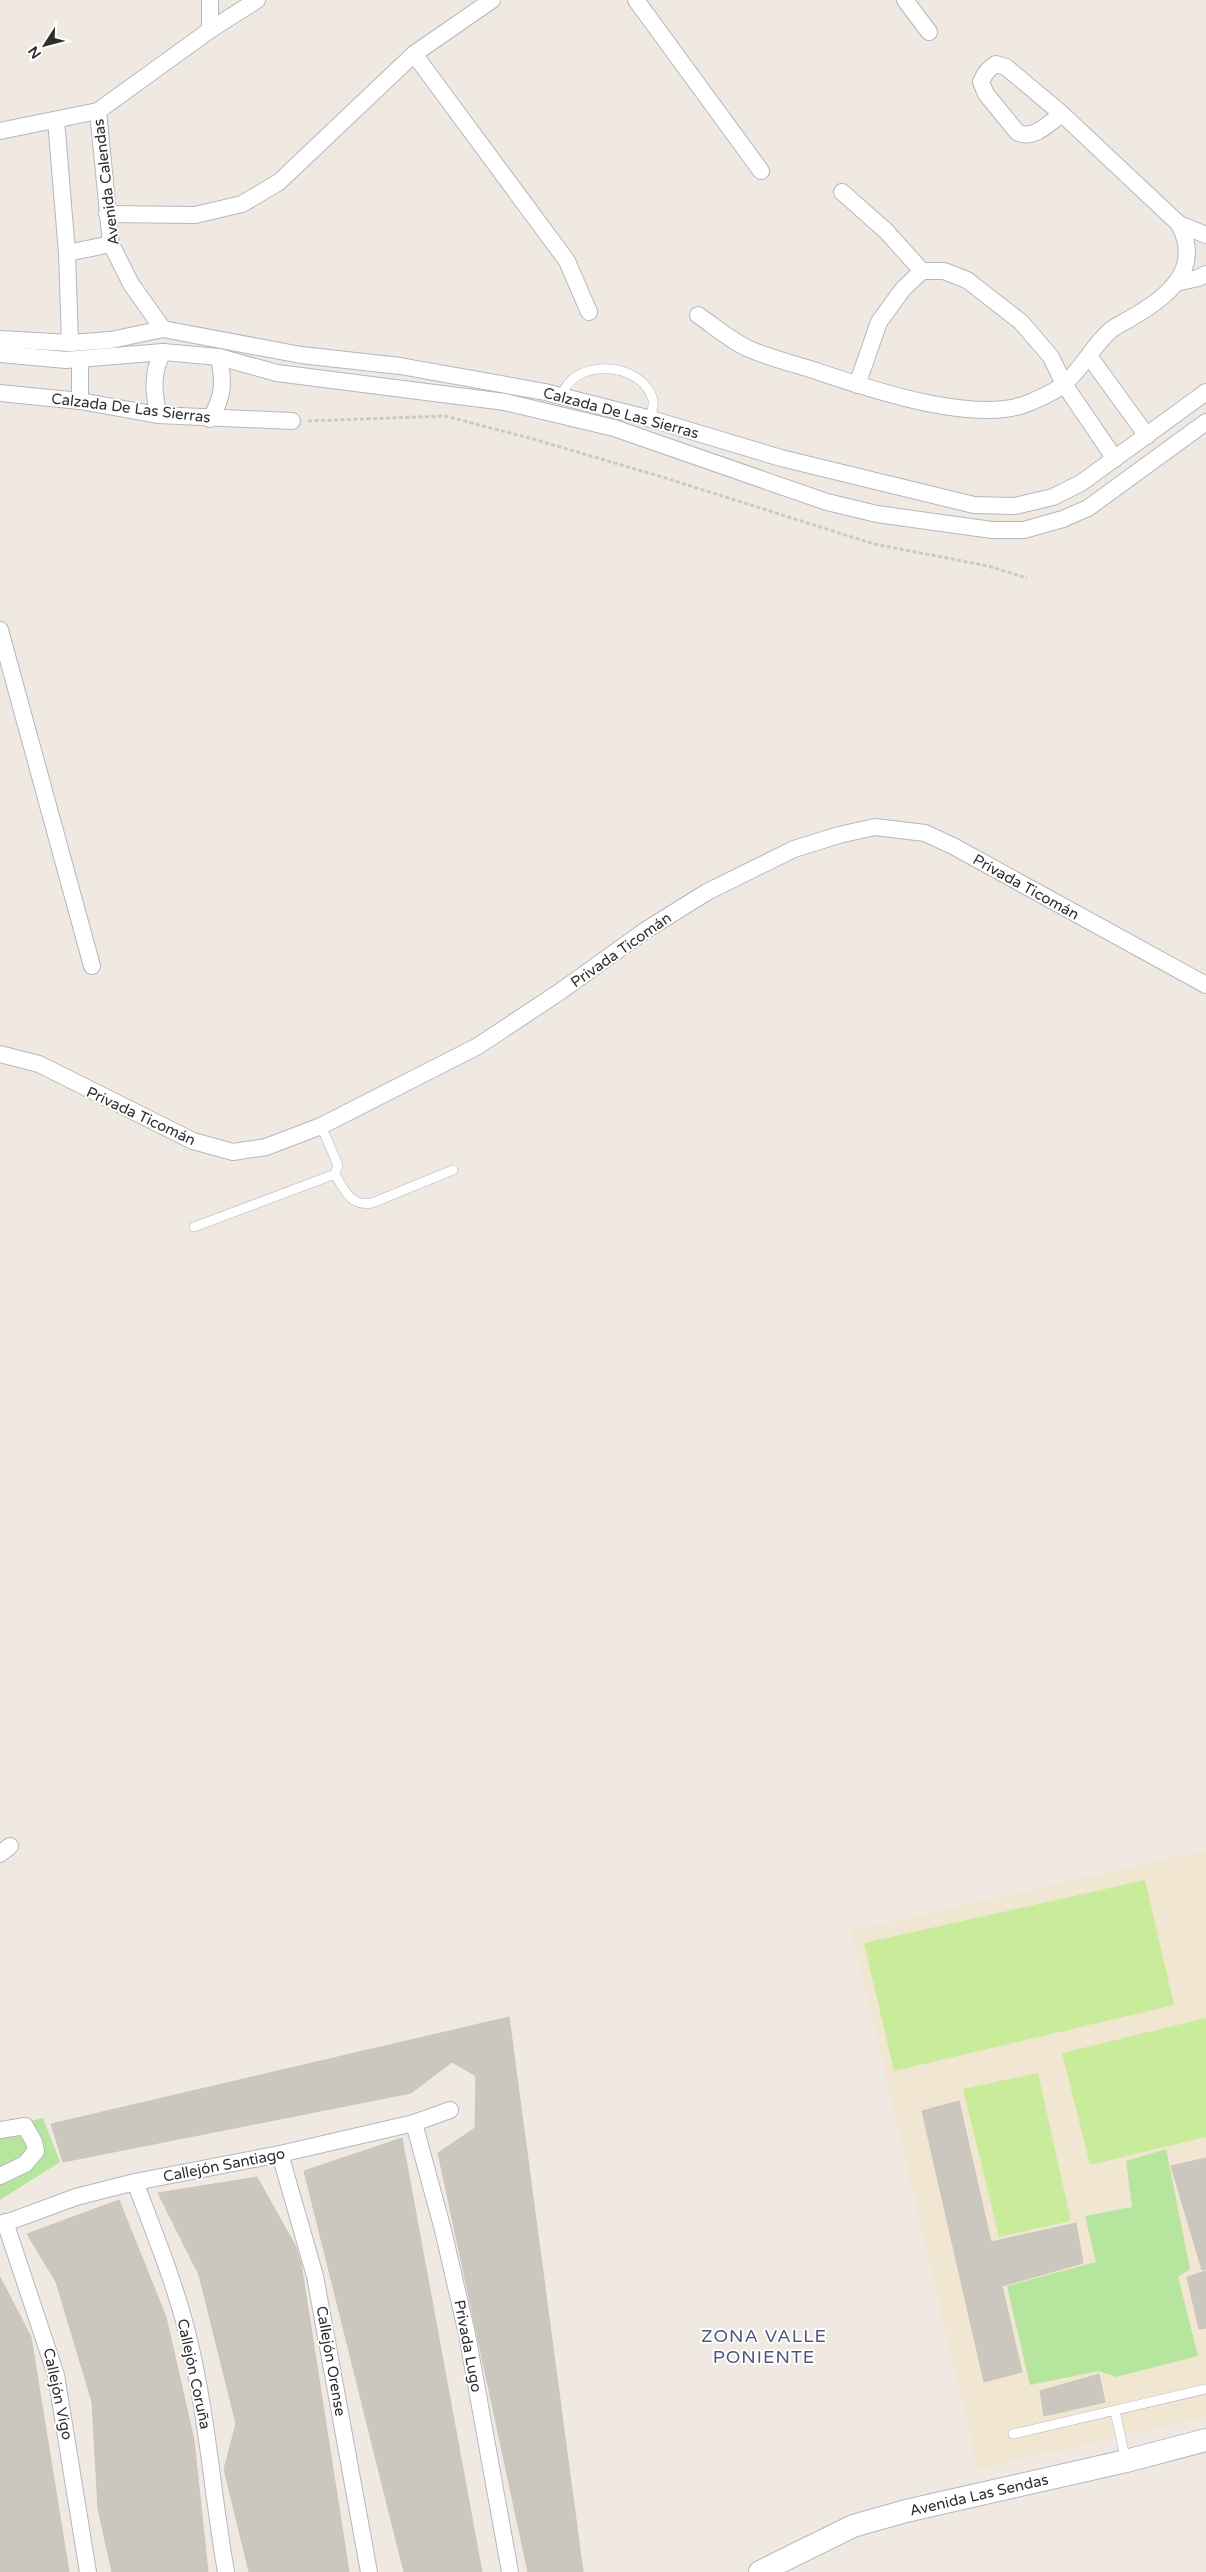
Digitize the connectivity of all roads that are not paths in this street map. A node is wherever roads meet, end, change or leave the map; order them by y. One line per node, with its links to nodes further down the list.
1 (210, 0): 6 (street)
2 (257, 0): 6 (street)
3 (492, 0): 8 (street)
4 (636, 0): 13 (street)
5 (905, 0): 7 (street)
6 (210, 30): 9 (street)
7 (929, 32)
8 (414, 54): 15 (street); 23 (street)
9 (98, 111): 11 (street); 15 (street, Avenida Calendas)
10 (1062, 114): 10 (street); 16 (street)
11 (56, 120): 12 (street); 19 (street)
12 (0, 131)
13 (761, 171)
14 (842, 192): 20 (street)
15 (107, 214): 18 (street, Avenida Calendas)
16 (1179, 224): 17 (street); 22 (street)
17 (1206, 235)
18 (111, 244): 19 (street); 25 (street, Avenida Calendas)
19 (67, 253): 27 (street)
20 (922, 272): 33 (street); 34 (street)
21 (1206, 274): 22 (street)
22 (1176, 283): 30 (street)
23 (589, 312)
24 (698, 315): 34 (street)
25 (164, 329): 27 (street, Calzada De Las Sierras); 37 (street, Calzada De Las Sierras)
26 (0, 340): 27 (street, Calzada De Las Sierras)
27 (70, 343)
28 (163, 352): 31 (street, Calzada De Las Sierras); 32 (street, Calzada De Las Sierras); 39 (street)
29 (0, 354): 32 (street, Calzada De Las Sierras)
30 (1089, 356): 33 (street); 44 (street)
31 (219, 357): 40 (street); 43 (street, Calzada De Las Sierras)
32 (80, 359): 38 (street)
33 (1064, 384): 34 (street); 45 (street)
34 (857, 385)
35 (1206, 392): 44 (street, Calzada De Las Sierras)
36 (0, 394): 38 (street, Calzada De Las Sierras)
37 (562, 396): 41 (street, Calzada De Las Sierras); 41 (lane)
38 (80, 401): 39 (street, Calzada De Las Sierras)
39 (158, 415): 40 (street, Calzada De Las Sierras)
40 (210, 419): 42 (street, Calzada De Las Sierras)
41 (650, 419): 45 (street, Calzada De Las Sierras)
42 (292, 421)
43 (1206, 422)
44 (1147, 436): 45 (street, Calzada De Las Sierras)
45 (1115, 459)
46 (0, 630): 47 (street)
47 (92, 966)
48 (1206, 985): 50 (street, Privada Ticomán)
49 (0, 1054): 50 (street, Privada Ticomán)
50 (322, 1126): 52 (lane)
51 (453, 1170): 52 (lane)
52 (335, 1174): 53 (lane)
53 (194, 1226)
54 (450, 2110): 55 (street, Callejón Santiago)
55 (414, 2123): 57 (street, Callejón Santiago); 69 (street, Privada Lugo)
56 (0, 2130): 58 (street)
57 (280, 2154): 59 (street, Callejón Santiago); 68 (street, Callejón Orense)
58 (0, 2176)
59 (135, 2182): 60 (street, Callejón Santiago); 67 (street, Callejón Coruña)
60 (3, 2223): 66 (street, Callejón Vigo)
61 (1206, 2389): 62 (lane)
62 (1115, 2411): 63 (lane); 65 (lane)
63 (1012, 2434)
64 (1206, 2440): 65 (street, Avenida Las Sendas)
65 (1126, 2461): 70 (street, Avenida Las Sendas)
66 (88, 2572)
67 (226, 2572)
68 (369, 2572)
69 (510, 2572)
70 (760, 2572)

